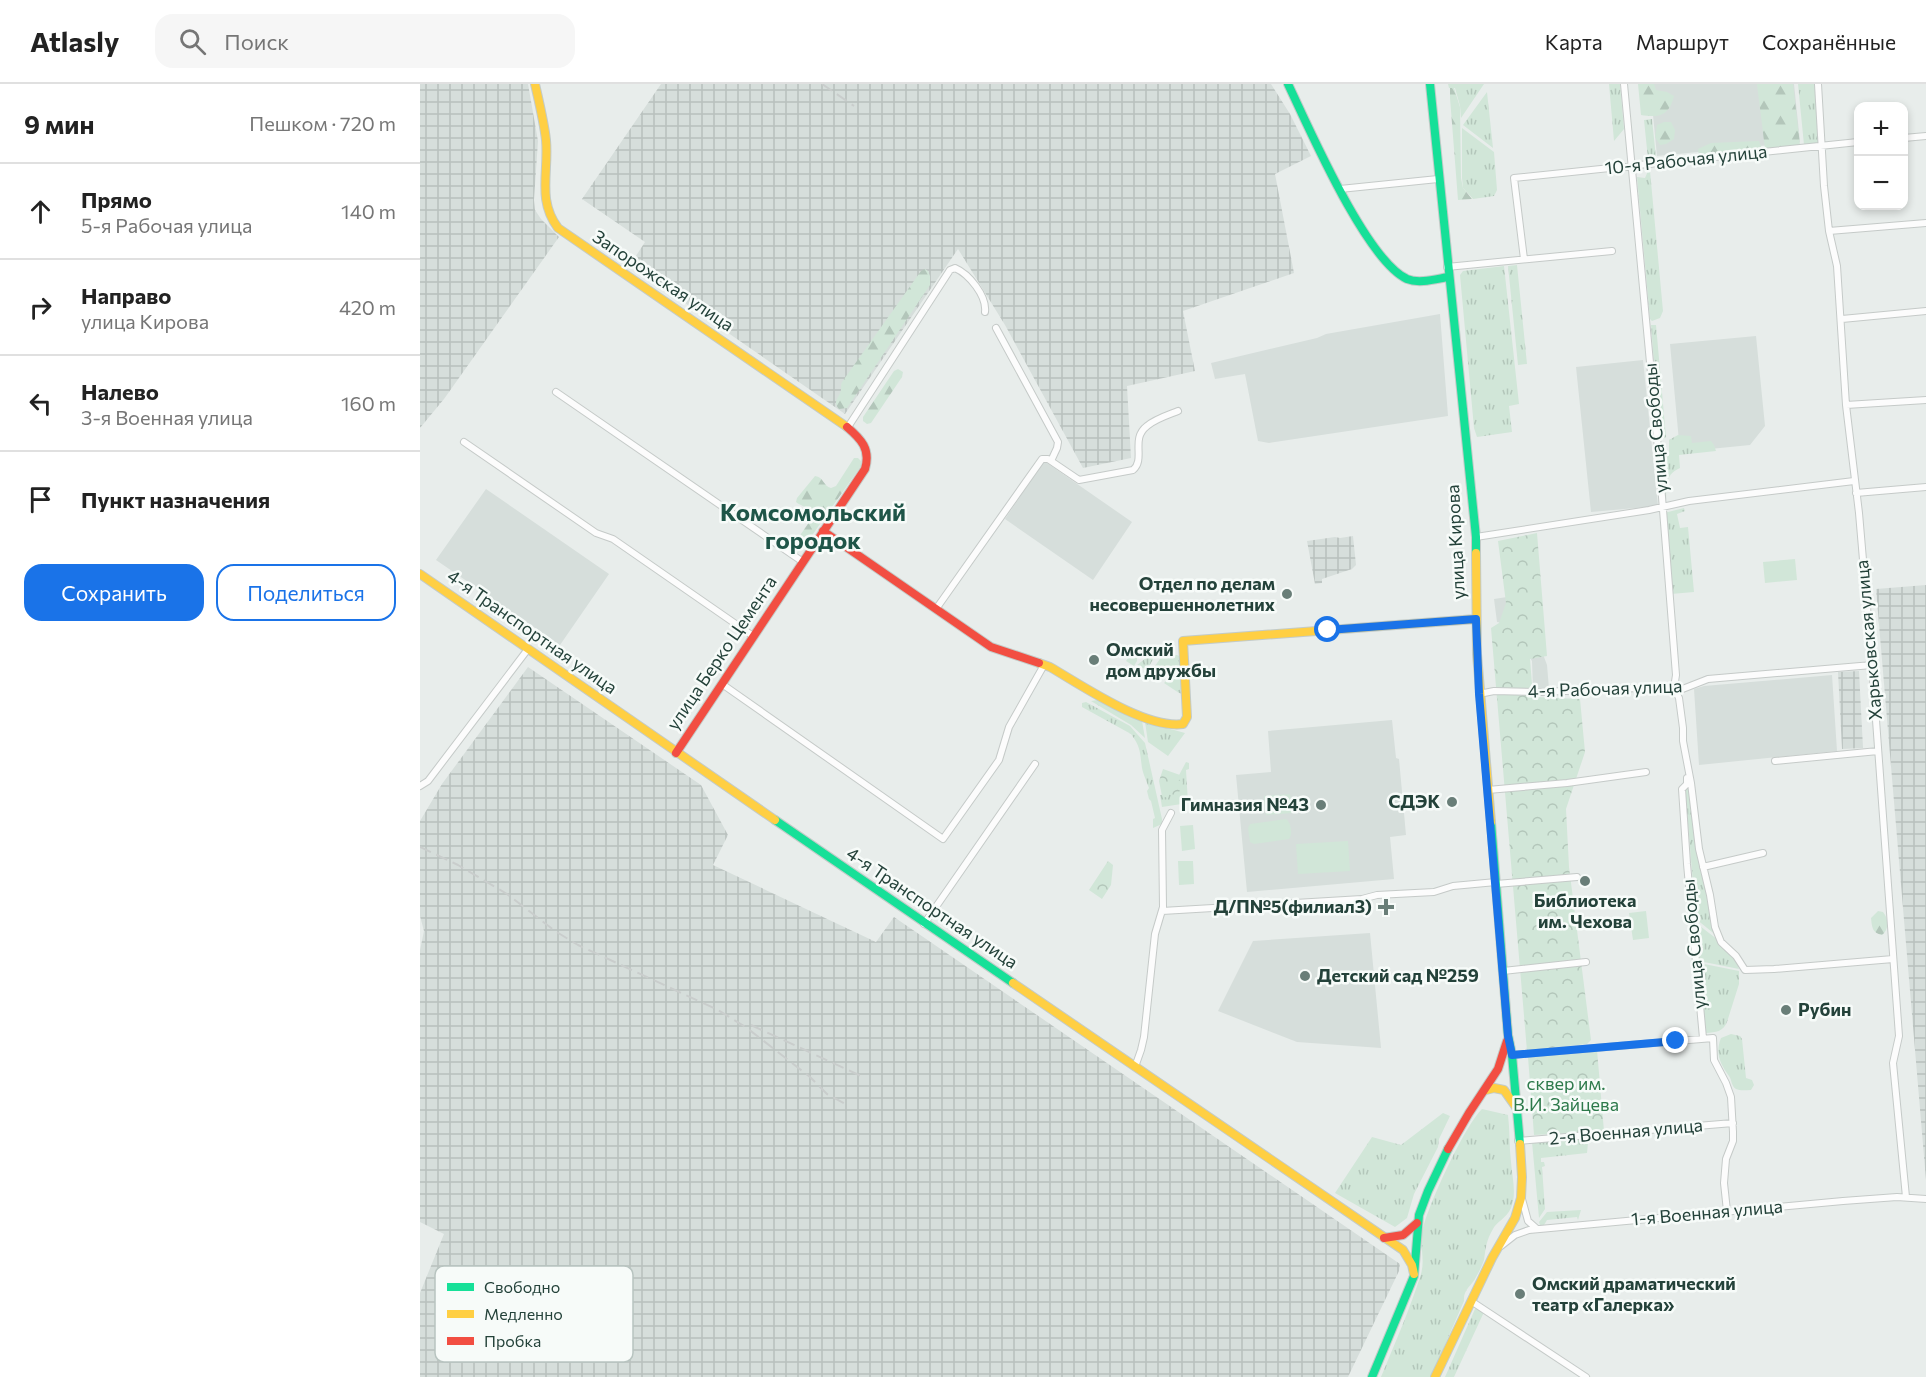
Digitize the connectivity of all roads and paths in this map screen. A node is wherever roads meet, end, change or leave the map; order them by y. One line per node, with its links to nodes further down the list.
1 (535, 84): 27 (main road, Запорожская улица)
2 (1288, 84): 12 (main road)
3 (1430, 84): 11 (main road, улица Кирова)
4 (1624, 84): 10 (street, улица Свободы)
5 (1818, 84): 9 (street, Харьковская улица)
6 (1926, 136): 7 (street)
7 (1908, 138)
8 (1854, 142): 9 (street, 10-я Рабочая улица)
9 (1822, 145): 10 (street, 10-я Рабочая улица); 14 (street, Харьковская улица)
10 (1632, 166): 16 (street, 10-я Рабочая улица); 34 (street, улица Свободы)
11 (1438, 179): 12 (street); 17 (main road, улица Кирова)
12 (1340, 189): 18 (main road)
13 (1926, 223): 14 (street)
14 (1829, 231): 21 (street, Харьковская улица)
15 (1612, 251): 16 (street)
16 (1524, 259): 17 (street)
17 (1447, 267): 18 (main road, улица Кирова)
18 (1448, 277): 36 (main road, улица Кирова)
19 (1926, 311): 21 (street)
20 (985, 312): 27 (street)
21 (1842, 318): 25 (street, Харьковская улица)
22 (996, 328): 30 (street)
23 (556, 392): 37 (street)
24 (1926, 400): 25 (street)
25 (1846, 405): 31 (street, Харьковская улица)
26 (1178, 411): 30 (street)
27 (848, 427): 29 (main road, Запорожская улица)
28 (464, 442): 41 (street)
29 (868, 450): 35 (main road, улица Берко Цемента)
30 (1051, 461): 39 (street)
31 (1854, 481): 33 (street, Харьковская улица); 34 (street)
32 (1926, 487): 33 (street)
33 (1856, 493): 44 (street, Харьковская улица)
34 (1662, 508): 36 (street); 46 (street, улица Свободы)
35 (823, 531): 37 (main road, улица Берко Цемента); 39 (main road)
36 (1476, 537): 40 (main road, улица Кирова)
37 (802, 562): 41 (main road, улица Берко Цемента)
38 (420, 574): 42 (main road, 4-я Транспортная улица)
39 (936, 609): 43 (main road)
40 (1476, 619): 43 (main road); 47 (main road, улица Кирова)
41 (753, 636): 45 (main road, улица Берко Цемента)
42 (528, 649): 49 (main road, 4-я Транспортная улица); 54 (street)
43 (1044, 665): 45 (street)
44 (1872, 665): 46 (street, 4-я Рабочая улица); 48 (street, Харьковская улица)
45 (722, 684): 49 (main road, улица Берко Цемента)
46 (1674, 688): 47 (street, 4-я Рабочая улица); 52 (street, улица Свободы)
47 (1479, 694): 55 (main road, улица Кирова)
48 (1878, 751): 50 (street); 63 (street, Харьковская улица)
49 (676, 753): 62 (main road, 4-я Транспортная улица)
50 (1775, 761)
51 (1035, 764): 62 (street)
52 (1688, 771): 58 (street, улица Свободы); 67 (street, улица Свободы)
53 (1646, 772): 55 (street)
54 (420, 786)
55 (1488, 790): 60 (main road, улица Кирова)
56 (1171, 813): 61 (street)
57 (1763, 853): 58 (street)
58 (1703, 867): 63 (street, улица Свободы)
59 (1577, 877): 60 (street)
60 (1496, 883): 61 (street); 65 (main road, улица Кирова)
61 (1162, 912): 69 (street)
62 (924, 924): 69 (main road, 4-я Транспортная улица)
63 (1893, 959): 74 (street, Харьковская улица)
64 (1586, 962): 65 (street)
65 (1503, 971): 66 (main road, улица Кирова)
66 (1508, 1036): 68 (main road, улица Кирова); 70 (main road, улица Кирова)
67 (1703, 1038): 68 (street); 72 (street, улица Свободы)
68 (1512, 1055): 71 (main road, улица Кирова)
69 (1135, 1068): 80 (main road, 4-я Транспортная улица)
70 (1486, 1090): 71 (main road); 78 (main road, улица Кирова)
71 (1516, 1109): 73 (main road, улица Кирова)
72 (1733, 1123): 73 (street, 2-я Военная улица); 77 (street, улица Свободы)
73 (1518, 1141): 75 (main road, улица Кирова)
74 (1906, 1197): 76 (street, 1-я Военная улица); 77 (street, 1-я Военная улица)
75 (1521, 1198): 79 (street); 81 (main road)
76 (1926, 1199)
77 (1727, 1211): 79 (street, 1-я Военная улица)
78 (1417, 1222): 80 (main road); 82 (main road)
79 (1537, 1229): 81 (street, 1-я Военная улица)
80 (1384, 1238): 82 (main road, 4-я Транспортная улица)
81 (1496, 1251): 83 (main road)
82 (1414, 1276): 84 (main road)
83 (1472, 1300): 85 (main road); 86 (street)
84 (1372, 1377)
85 (1435, 1377)
86 (1586, 1377)

